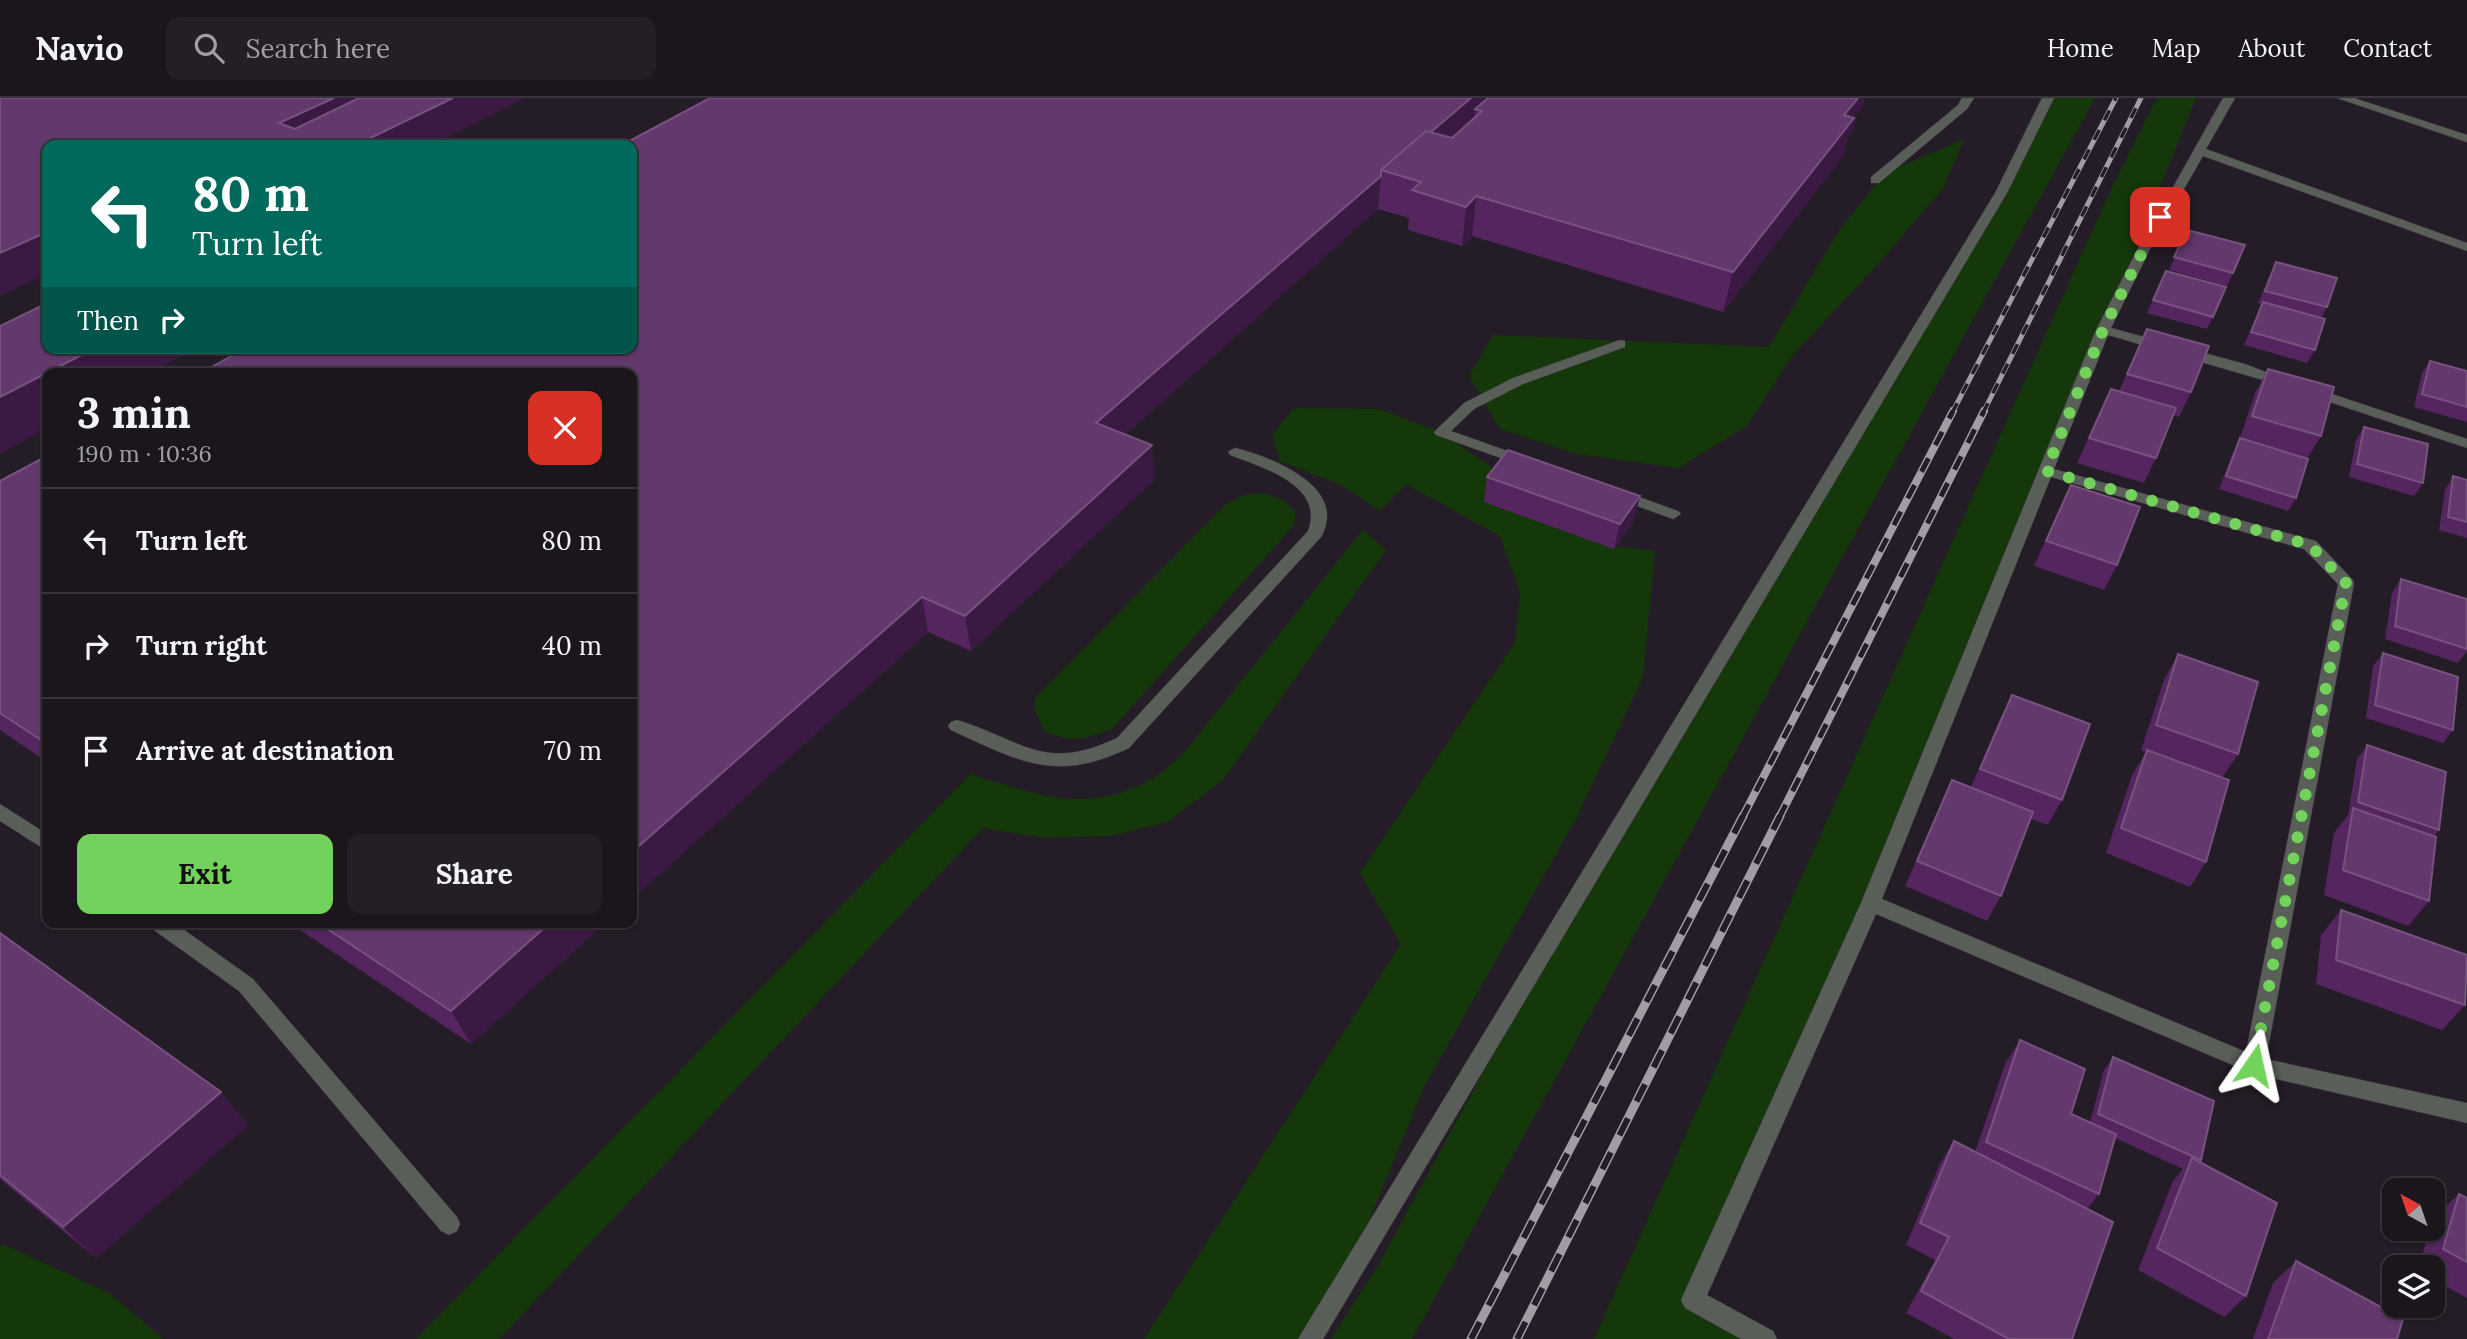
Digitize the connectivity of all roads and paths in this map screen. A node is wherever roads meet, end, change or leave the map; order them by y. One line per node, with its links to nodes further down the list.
1 (1968, 98): 7 (street)
2 (2048, 98): 27 (street)
3 (2229, 98): 6 (street)
4 (2343, 98): 5 (street)
5 (2467, 139)
6 (2201, 151): 8 (street); 10 (street)
7 (1875, 180)
8 (2172, 200)
9 (2160, 217): 11 (street)
10 (2467, 247)
11 (2103, 330): 13 (street); 16 (street)
12 (1620, 344): 15 (street)
13 (2467, 444)
14 (1235, 452): 19 (street)
15 (1544, 469)
16 (2046, 471): 22 (street); 24 (street)
17 (1608, 491): 18 (street)
18 (1673, 514)
19 (957, 726)
20 (0, 811): 21 (street)
21 (42, 841)
22 (1871, 903): 24 (street); 28 (street)
23 (166, 928): 26 (street)
24 (2254, 1065): 25 (street)
25 (2467, 1113)
26 (449, 1224)
27 (1310, 1339)
28 (1765, 1339)

